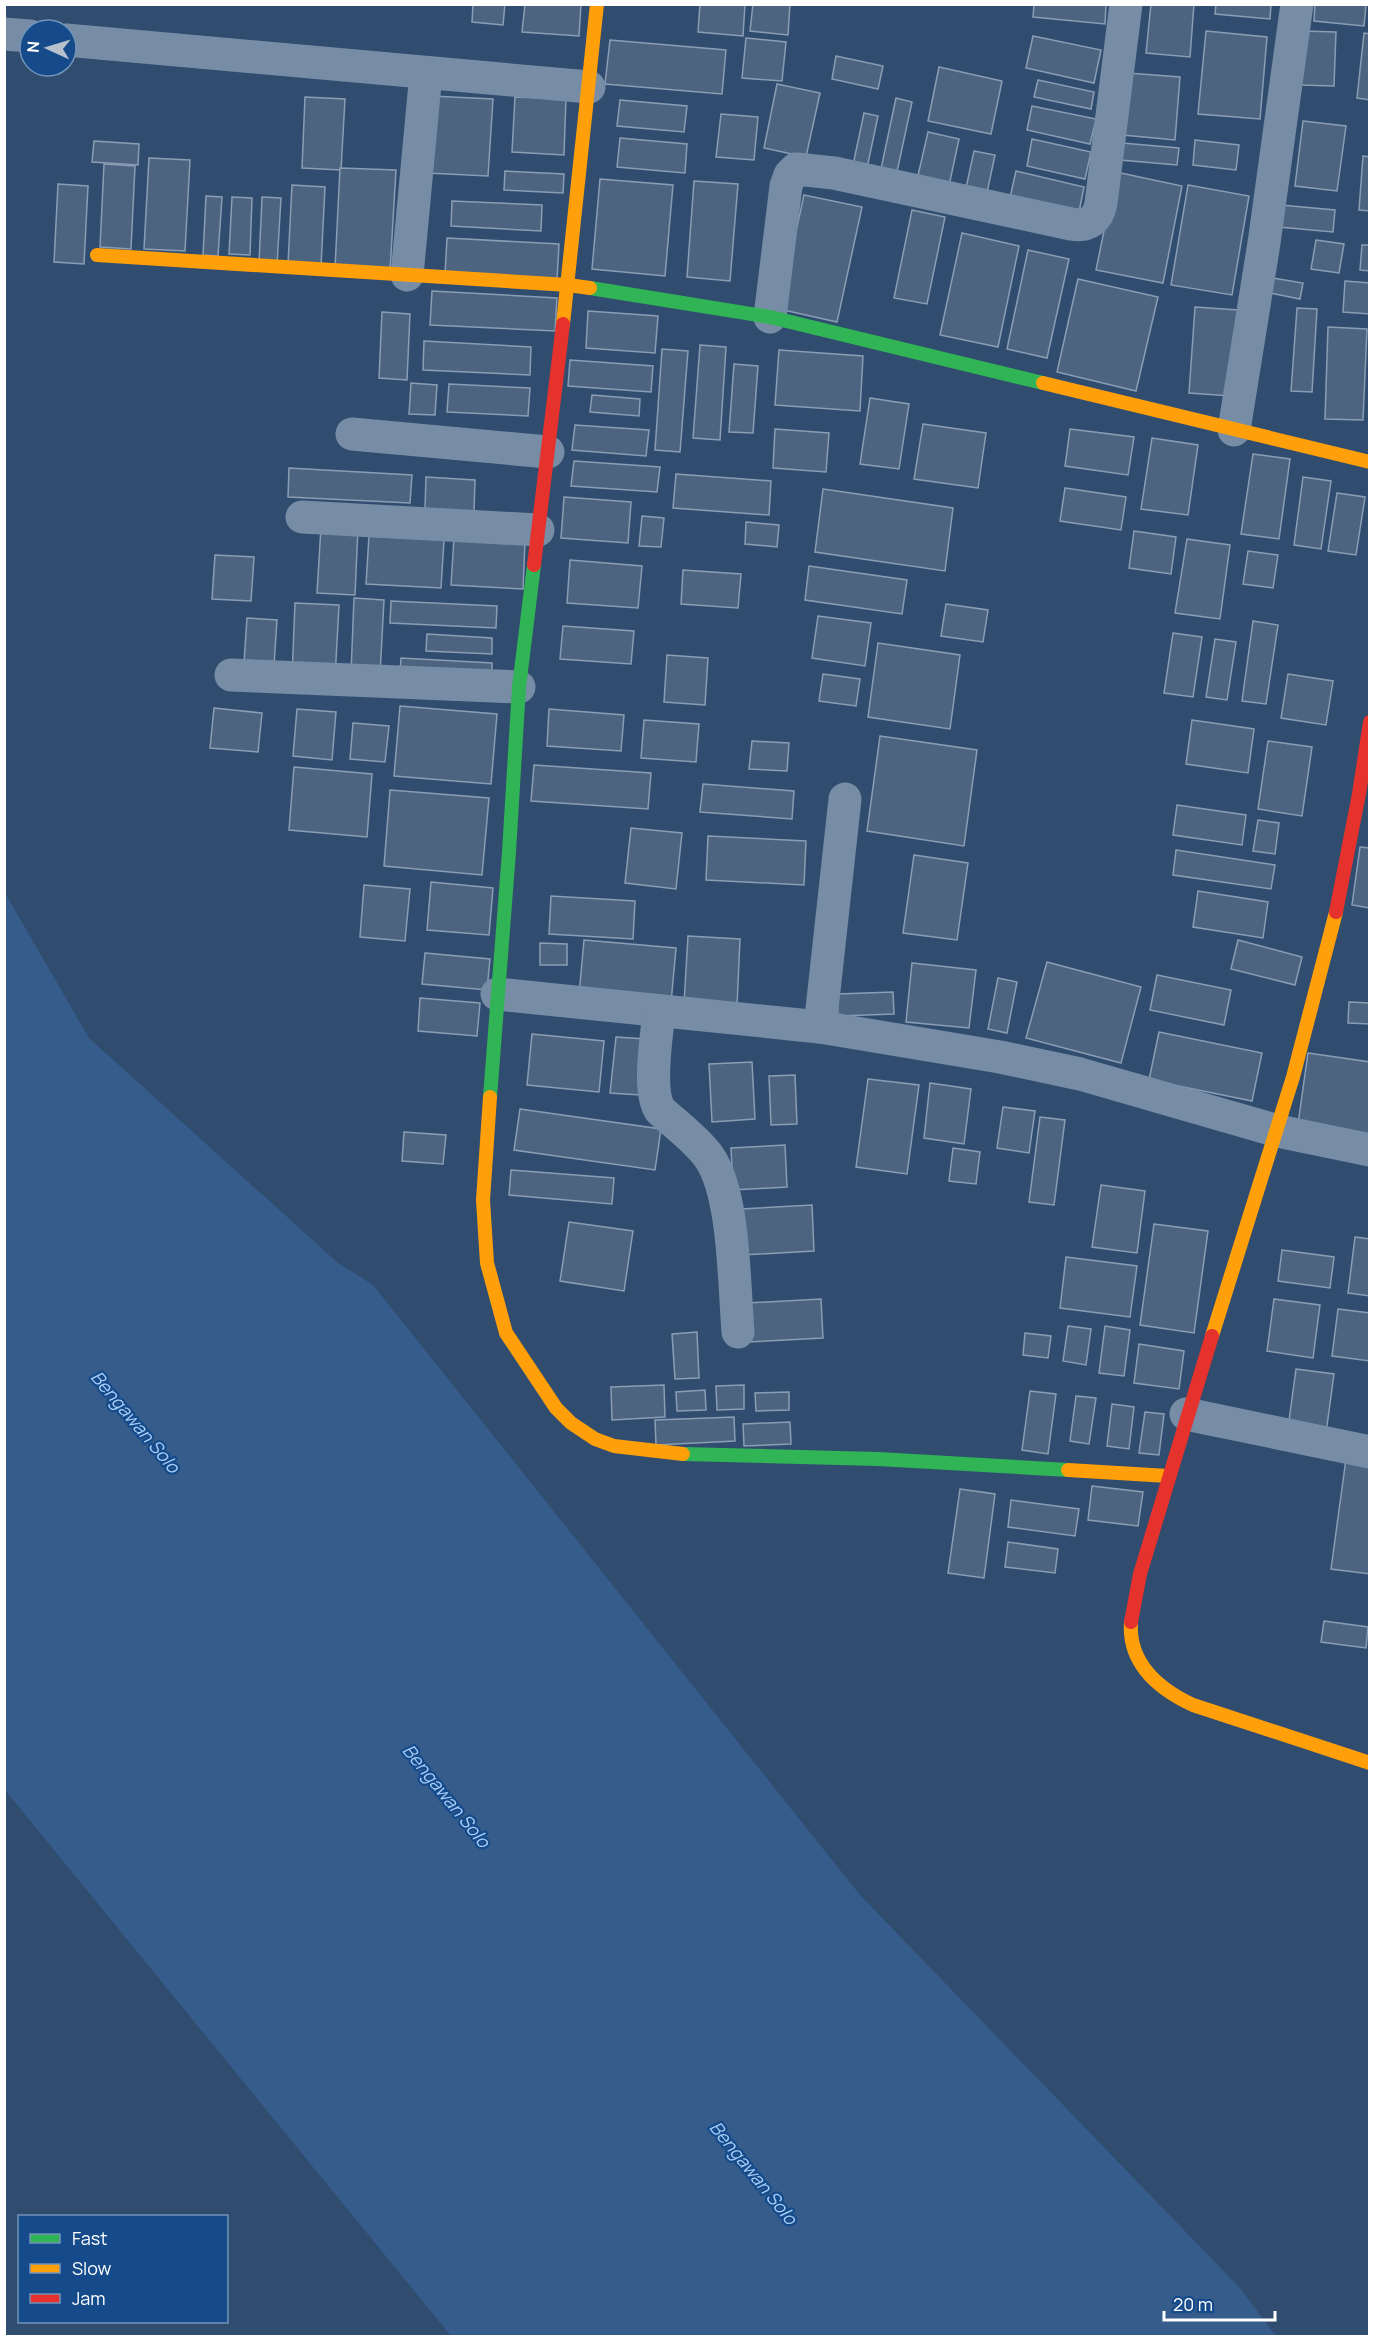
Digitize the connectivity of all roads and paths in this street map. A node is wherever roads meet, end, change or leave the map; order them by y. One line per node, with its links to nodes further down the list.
1 (597, 4): 6 (street)
2 (1126, 4): 10 (street)
3 (1297, 4): 11 (street)
4 (78, 41): 5 (street)
5 (426, 73): 6 (street); 8 (street)
6 (589, 87): 9 (street)
7 (97, 255): 8 (street)
8 (407, 275): 9 (street)
9 (568, 285): 10 (street); 13 (street)
10 (770, 317): 11 (street)
11 (1234, 430): 14 (street)
12 (352, 434): 13 (street)
13 (548, 452): 16 (street)
14 (1370, 462)
15 (302, 517): 16 (street)
16 (538, 530): 18 (street)
17 (231, 675): 18 (street)
18 (519, 687): 21 (street)
19 (1370, 722): 24 (street)
20 (845, 799): 23 (street)
21 (497, 994): 22 (street); 29 (street)
22 (659, 1011): 23 (street); 26 (street)
23 (820, 1027): 24 (street)
24 (1278, 1131): 25 (street); 27 (street)
25 (1370, 1150)
26 (738, 1332)
27 (1186, 1414): 28 (street); 29 (street)
28 (1370, 1452)
29 (1168, 1476): 30 (street)
30 (1370, 1763)

